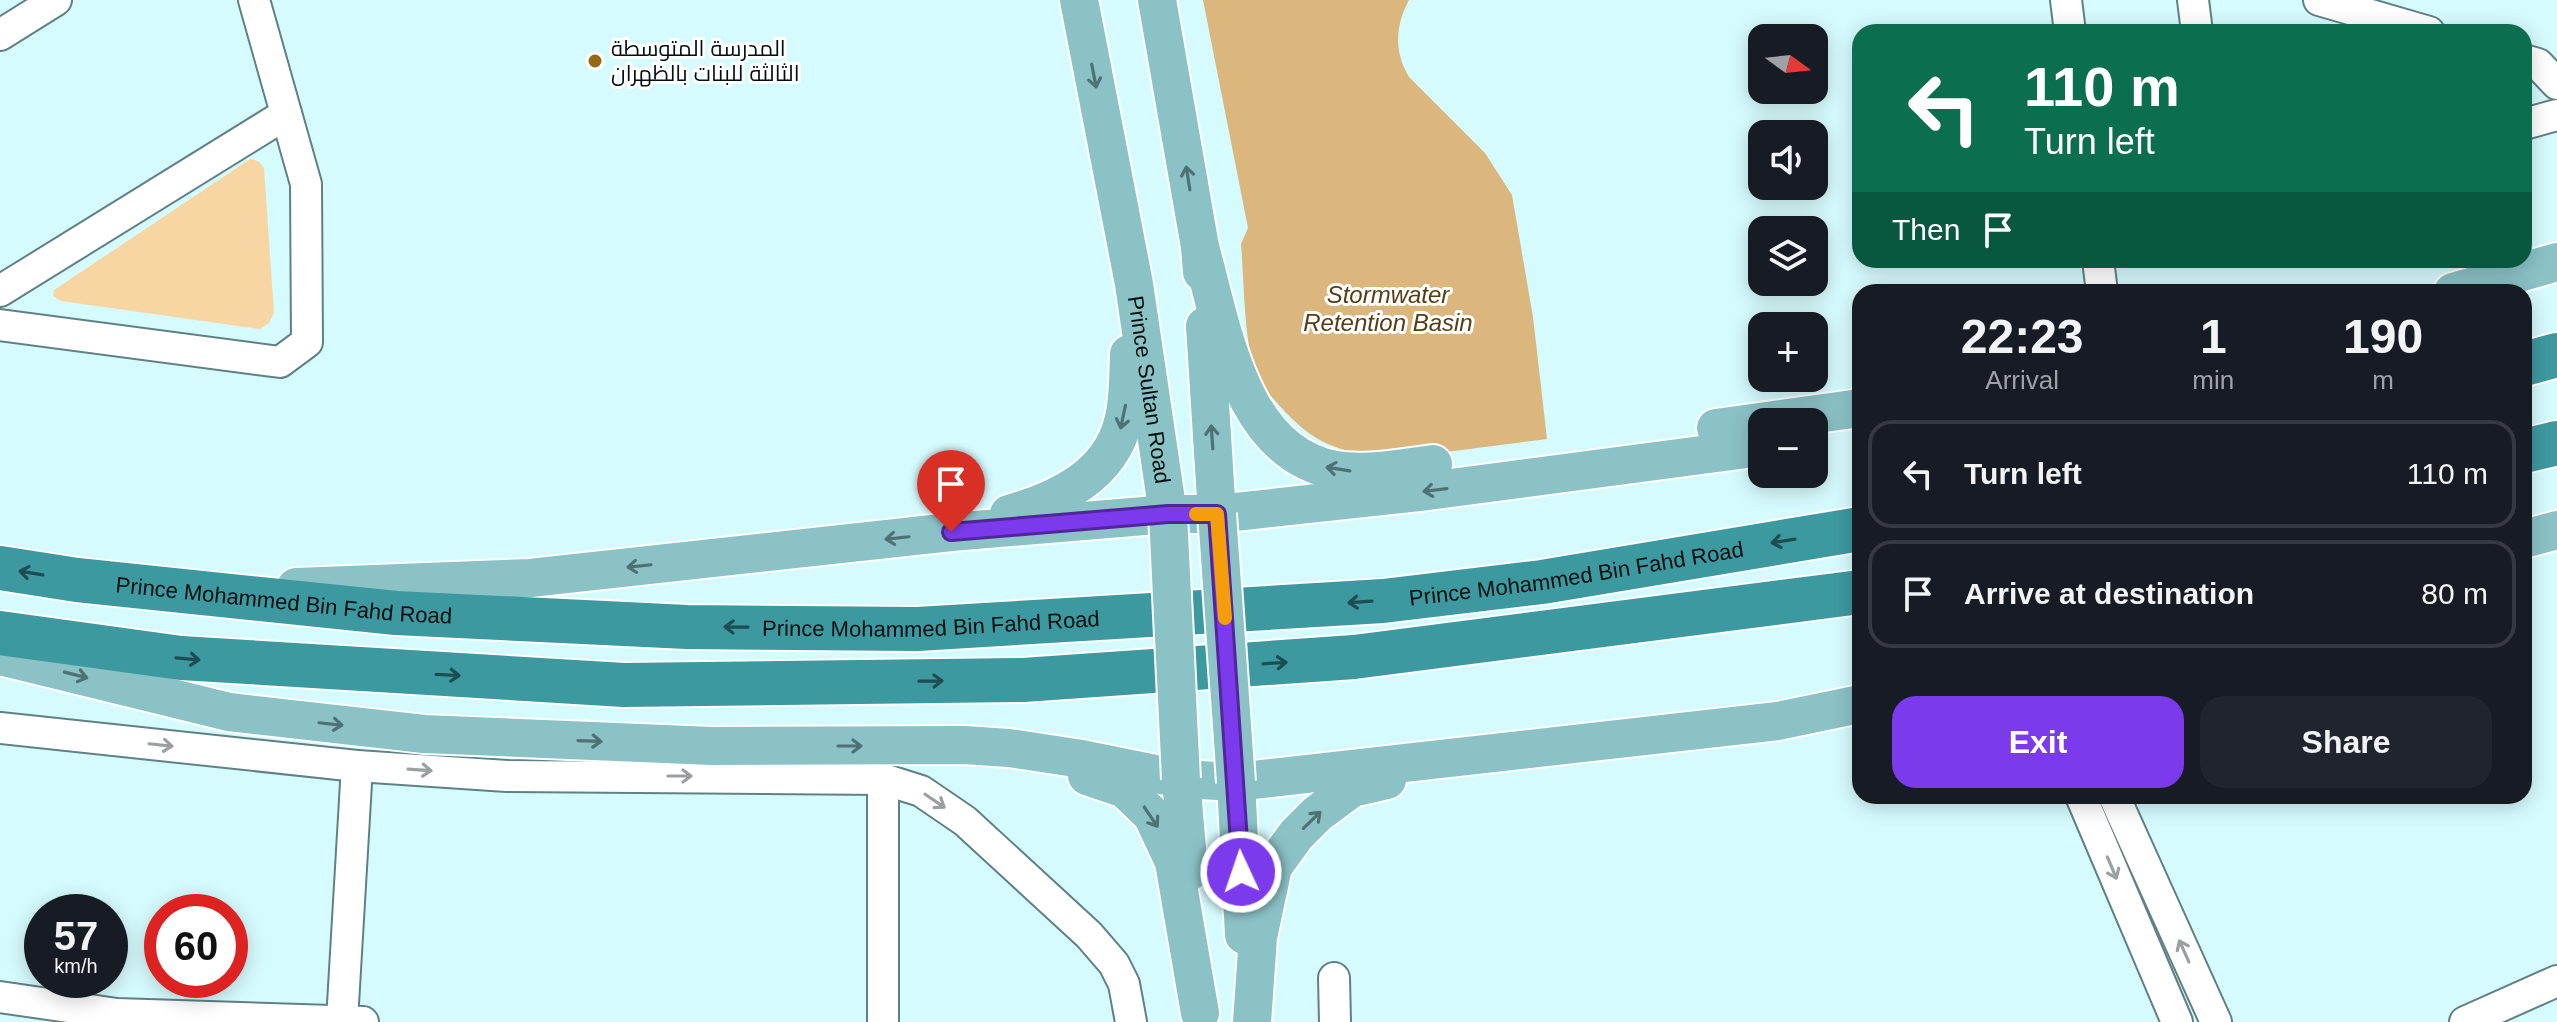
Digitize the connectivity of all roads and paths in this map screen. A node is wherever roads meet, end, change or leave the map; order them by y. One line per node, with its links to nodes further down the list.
1 (56, 0): 11 (street)
2 (254, 0): 14 (street)
3 (1079, 0): 19 (main road, Prince Sultan Road, one-way to 19)
4 (1157, 0): 17 (main road, one-way to 4)
5 (2066, 0): 8 (street)
6 (2193, 0): 9 (street)
7 (2319, 0): 10 (street)
8 (2069, 24)
9 (2196, 24)
10 (2402, 24)
11 (0, 35)
12 (2532, 62): 13 (street)
13 (2557, 84)
14 (286, 114): 21 (street); 22 (street)
15 (2557, 115): 16 (street)
16 (2532, 122)
17 (1200, 247): 25 (main road, one-way to 17); 32 (main road, one-way to 17)
18 (2557, 262): 20 (main road)
19 (1134, 284): 31 (main road, Prince Sultan Road); 35 (main road, one-way to 35)
20 (2481, 284)
21 (0, 291)
22 (0, 325)
23 (2557, 355): 24 (highway)
24 (2532, 362)
25 (1852, 409)
26 (1852, 431): 27 (main road)
27 (1828, 435)
28 (2557, 443): 30 (highway)
29 (1748, 449): 32 (main road, one-way to 32)
30 (2532, 449)
31 (1168, 514): 32 (main road); 35 (main road); 50 (main road, Prince Sultan Road, bridge)
32 (1217, 514): 51 (main road, bridge)
33 (1852, 530): 38 (highway, Prince Mohammed Bin Fahd Road, one-way to 38)
34 (2557, 530): 36 (main road)
35 (951, 532): 38 (main road, one-way to 38)
36 (2532, 537)
37 (0, 568): 38 (highway, Prince Mohammed Bin Fahd Road, one-way to 37)
38 (77, 580)
39 (1852, 593): 40 (highway, one-way to 39)
40 (0, 633)
41 (0, 656): 46 (main road, one-way to 46)
42 (1852, 706): 44 (main road)
43 (1852, 713): 44 (street)
44 (1778, 721): 47 (main road)
45 (0, 728): 48 (street, one-way to 48)
46 (1009, 748): 50 (main road); 58 (main road, one-way to 58)
47 (1516, 750): 51 (main road); 63 (main road, one-way to 47)
48 (357, 766): 49 (street, one-way to 49); 59 (street)
49 (883, 779): 61 (street); 62 (street, one-way to 62)
50 (1181, 779): 51 (main road); 58 (main road, Prince Sultan Road)
51 (1236, 782): 63 (main road)
52 (2084, 804): 65 (street, one-way to 65)
53 (2118, 804): 66 (street, one-way to 53)
54 (1334, 978): 64 (street)
55 (2557, 981): 67 (street)
56 (0, 997): 57 (street)
57 (116, 1018): 59 (street)
58 (1201, 1018)
59 (342, 1021): 60 (street)
60 (363, 1022)
61 (883, 1022)
62 (1131, 1022)
63 (1250, 1022)
64 (1335, 1022)
65 (2177, 1022)
66 (2216, 1022)
67 (2465, 1022)

